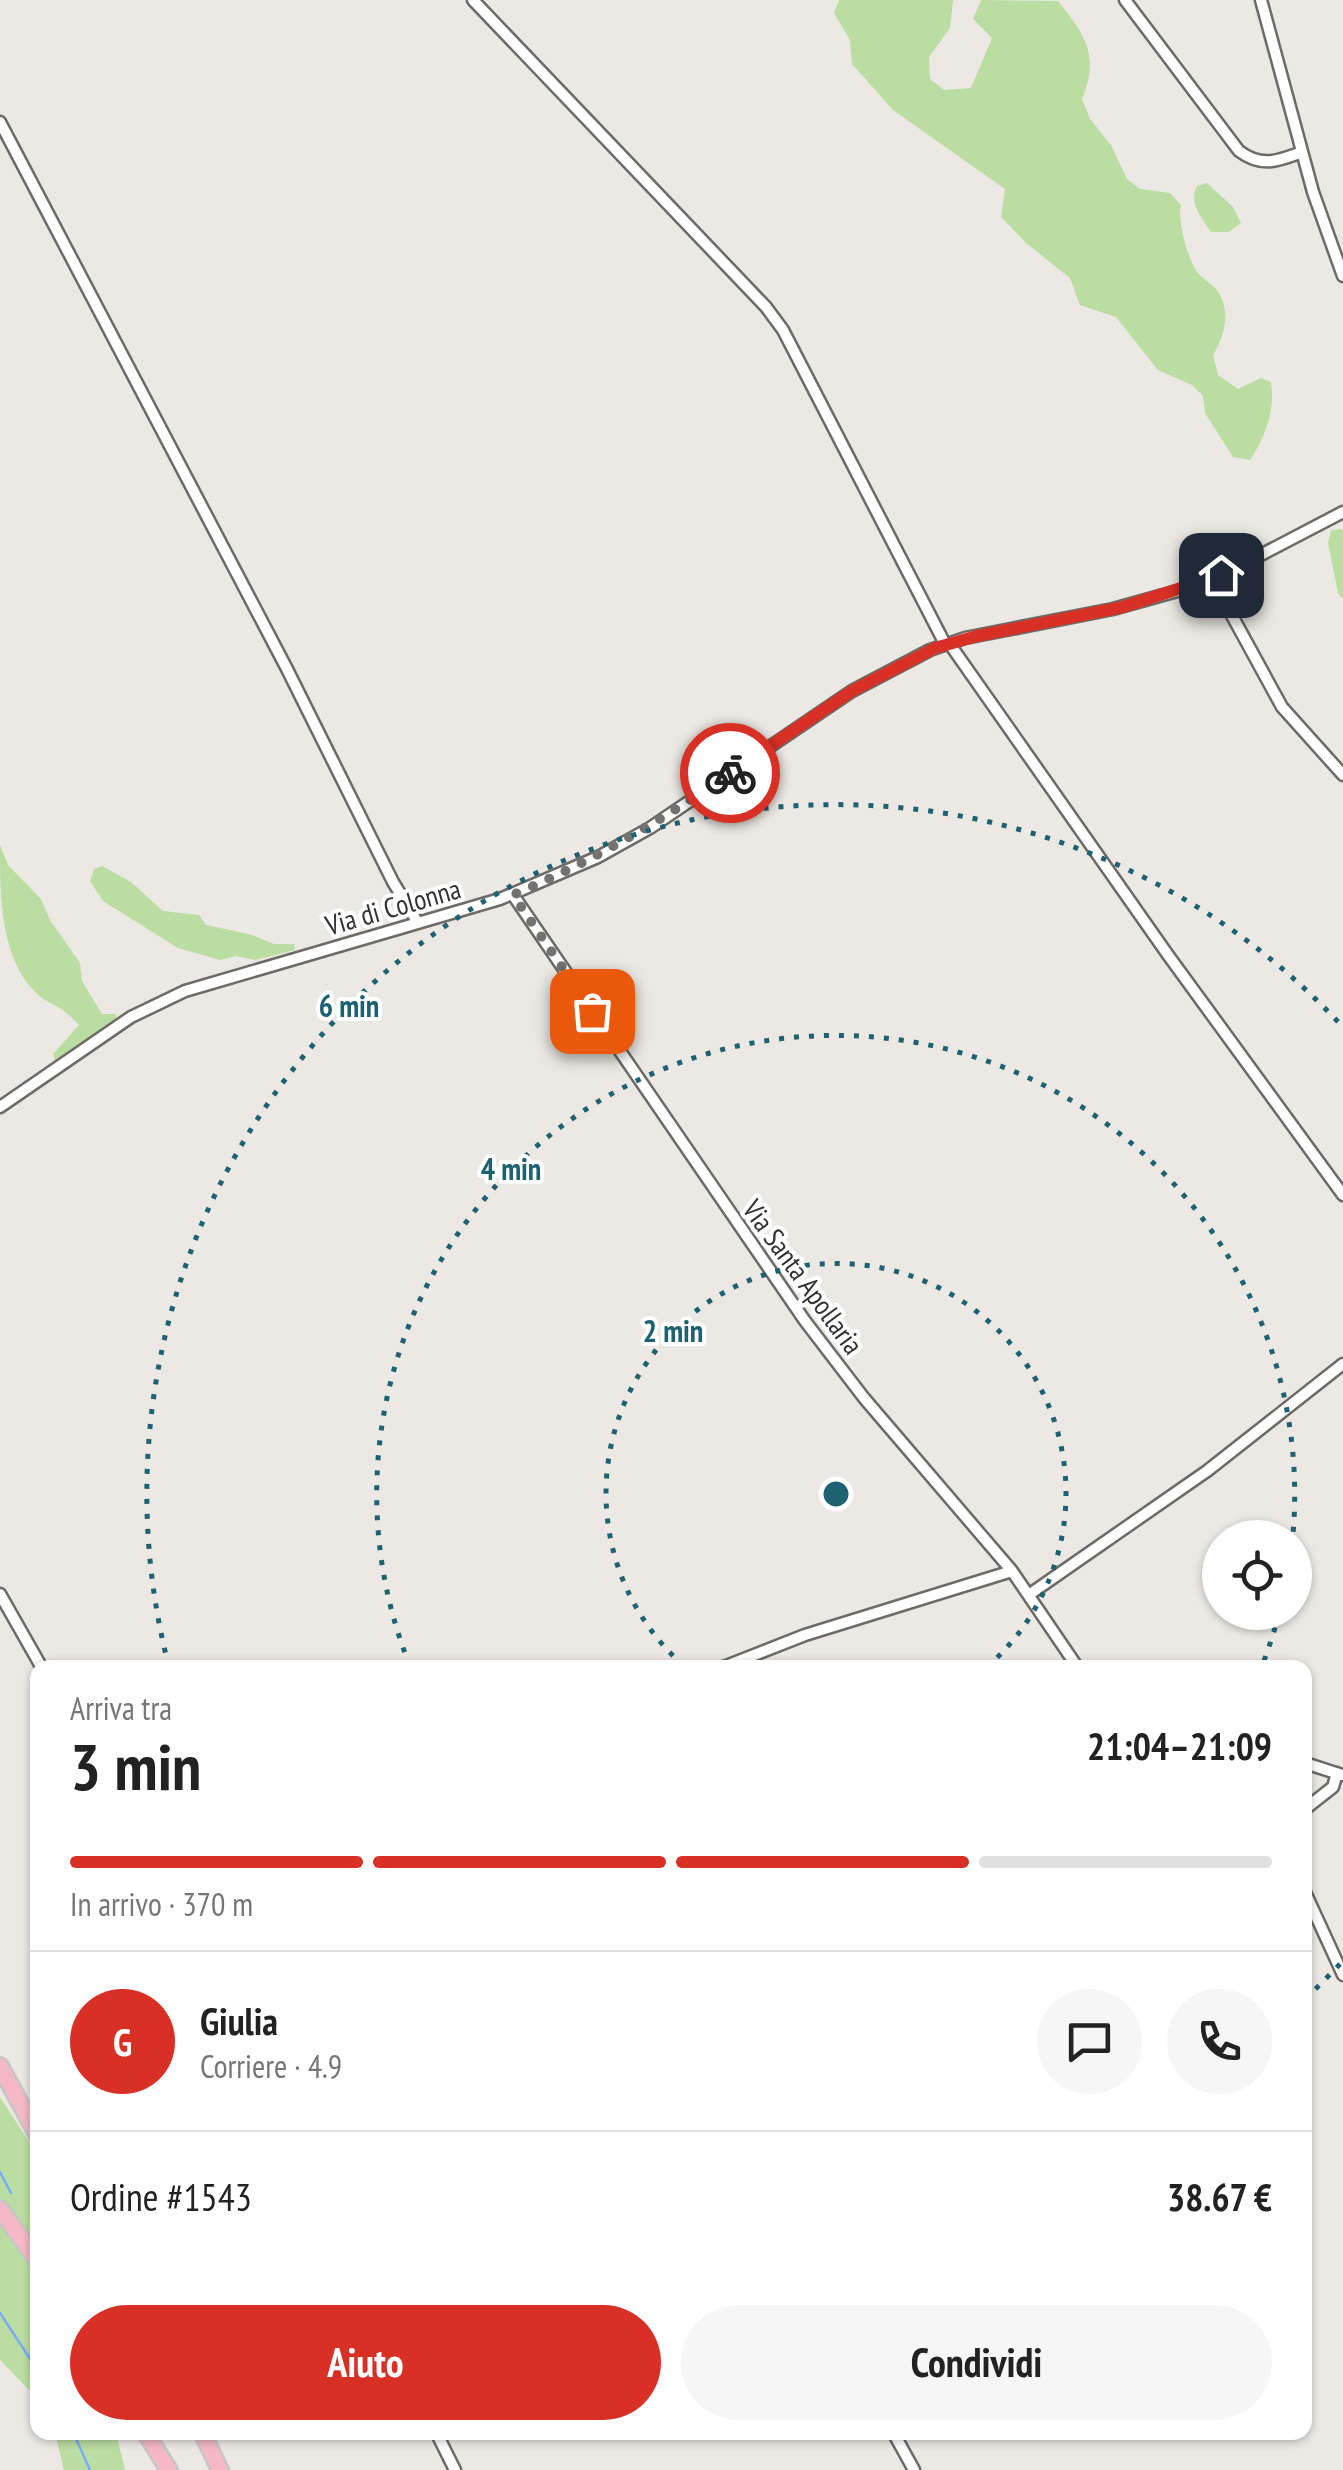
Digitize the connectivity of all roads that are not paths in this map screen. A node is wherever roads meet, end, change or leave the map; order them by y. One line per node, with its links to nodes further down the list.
1 (473, 0): 9 (street)
2 (1125, 0): 5 (street)
3 (1261, 0): 5 (street)
4 (0, 122): 12 (street)
5 (1302, 152): 6 (street)
6 (1343, 276)
7 (1343, 512): 8 (street, Via di Colonna)
8 (1212, 578): 9 (street, Via di Colonna); 10 (street)
9 (947, 643): 11 (street, Via di Colonna); 14 (street)
10 (1343, 775)
11 (513, 895): 12 (street, Via di Colonna); 16 (street, Via Santa Apollaria)
12 (418, 923): 13 (street, Via di Colonna)
13 (0, 1107)
14 (1343, 1195)
15 (1343, 1364): 18 (street)
16 (1012, 1571): 18 (street, Via Santa Apollaria); 20 (street)
17 (0, 1594): 19 (street)
18 (1030, 1594): 21 (street, Via Santa Apollaria)
19 (37, 1660)
20 (741, 1660)
21 (1073, 1660)
22 (1312, 1765): 23 (street)
23 (1340, 1774): 24 (street)
24 (1312, 1804)
25 (1312, 1907): 26 (street)
26 (1343, 1975)
27 (0, 2066): 28 (highway)
28 (30, 2121)
29 (0, 2209): 30 (highway)
30 (30, 2251)
31 (150, 2440): 35 (highway)
32 (206, 2440): 36 (highway)
33 (440, 2440): 37 (street)
34 (897, 2440): 38 (street)
35 (168, 2470)
36 (220, 2470)
37 (455, 2470)
38 (914, 2470)

